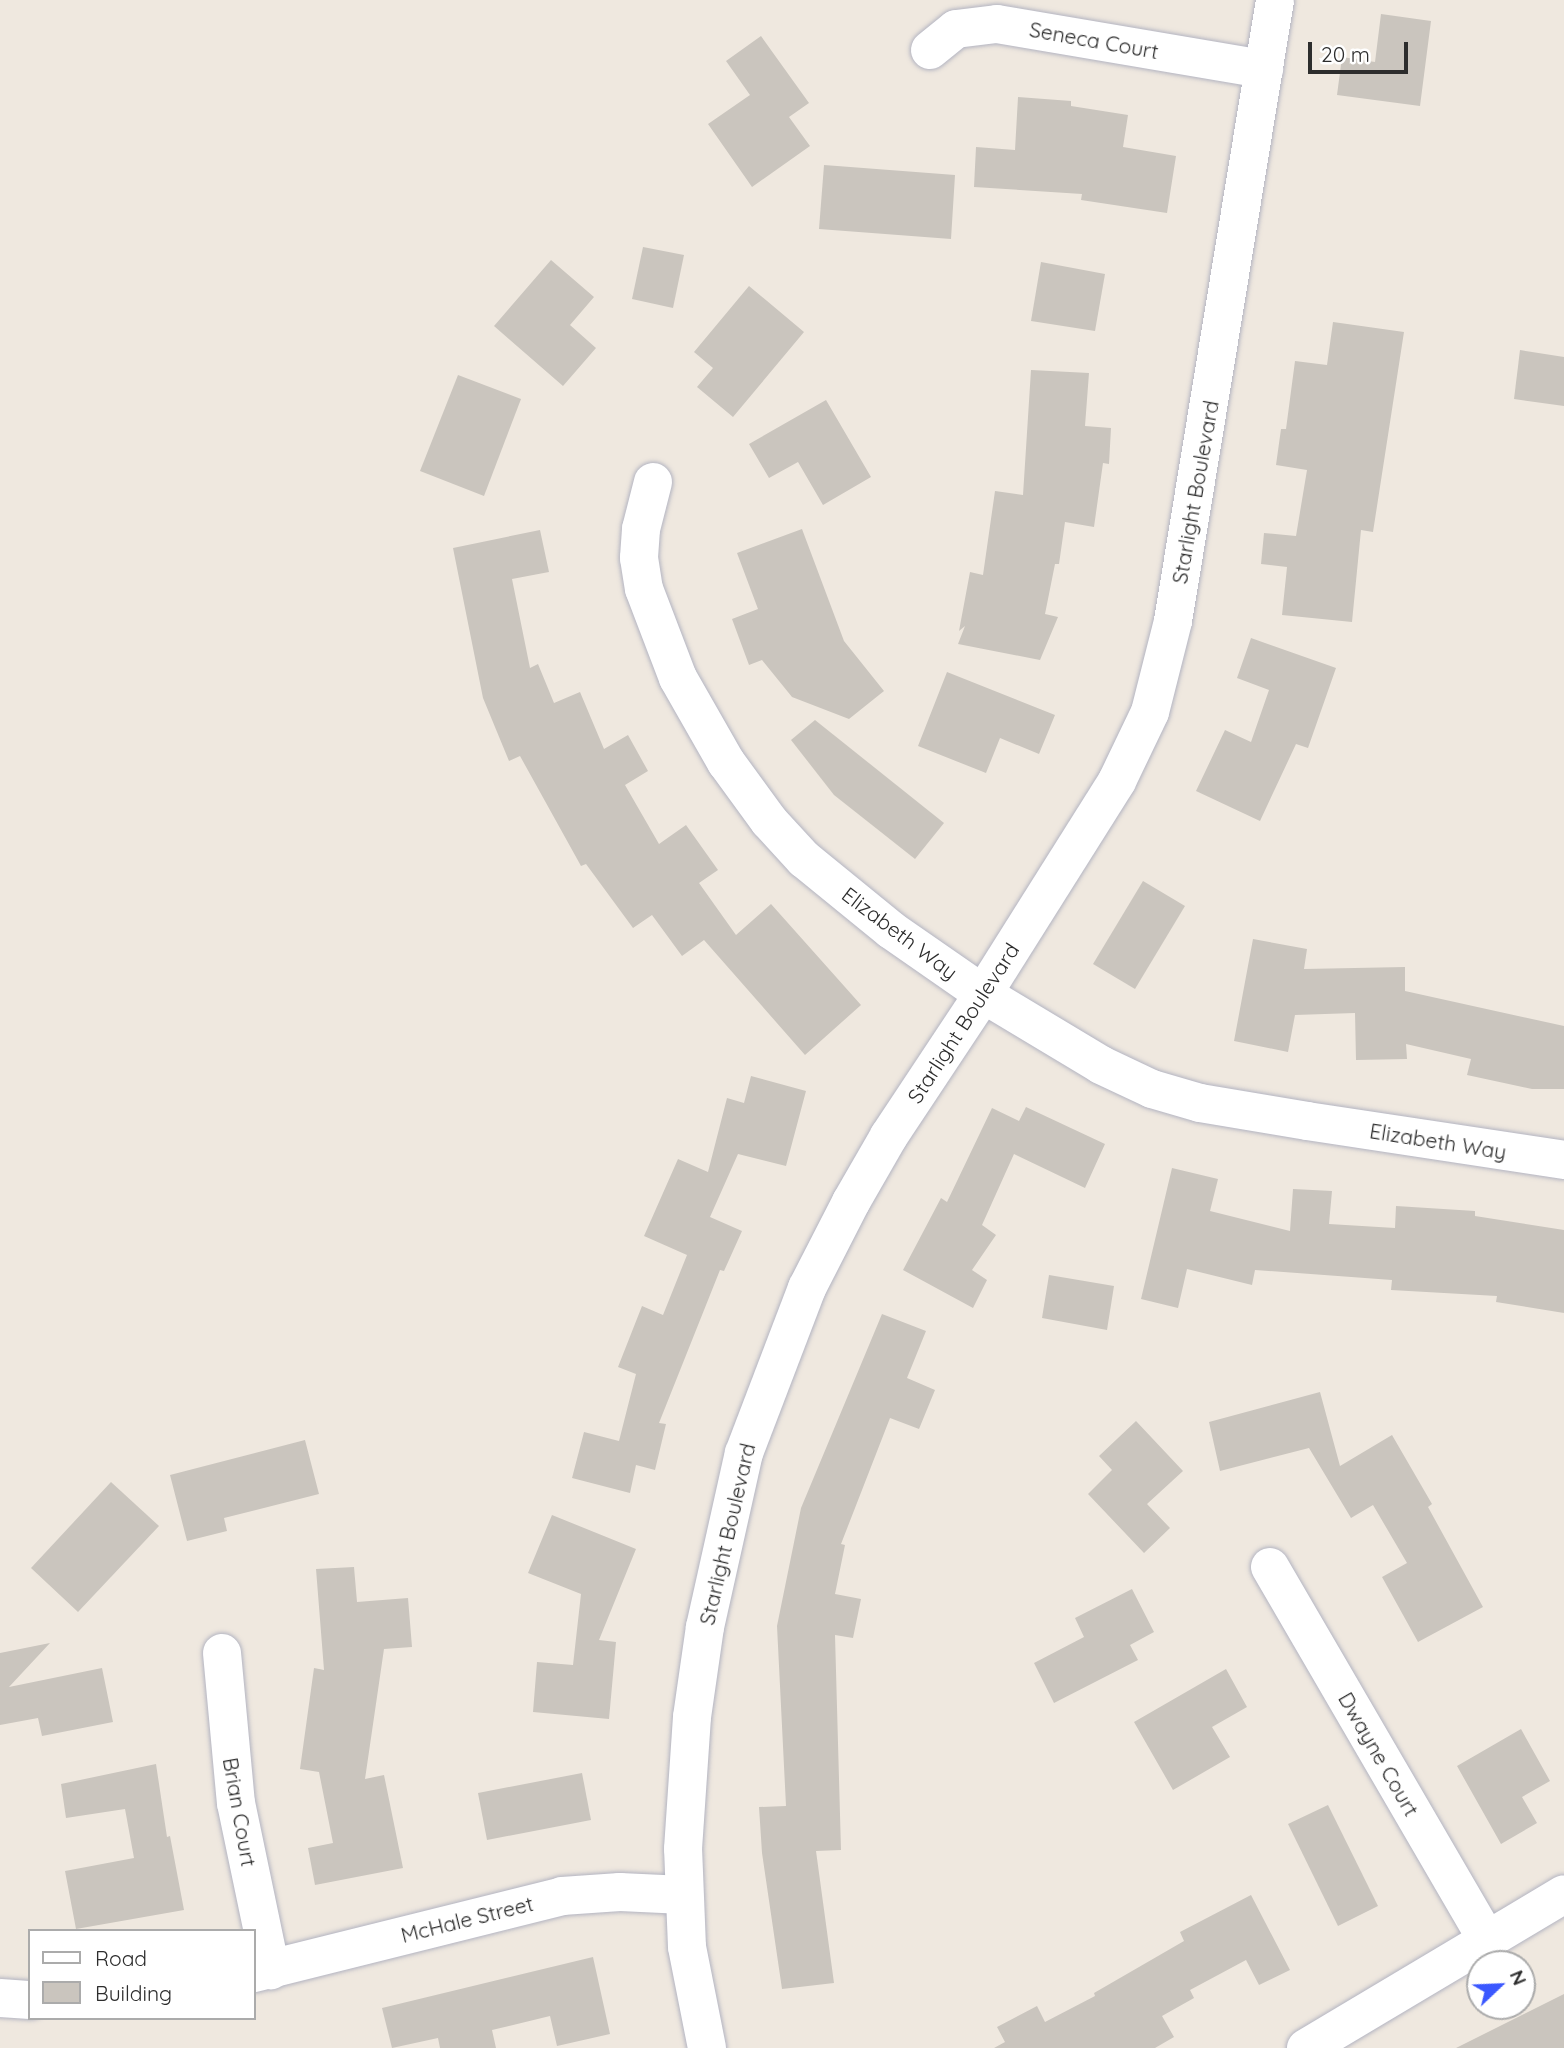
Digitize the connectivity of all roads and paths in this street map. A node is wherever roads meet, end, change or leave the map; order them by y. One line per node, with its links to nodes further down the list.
1 (1275, 0): 3 (street, Starlight Boulevard)
2 (930, 50): 3 (street, Seneca Court)
3 (1264, 69): 5 (street, Starlight Boulevard)
4 (653, 482): 5 (street, Elizabeth Way)
5 (983, 994): 6 (street, Elizabeth Way); 10 (street, Starlight Boulevard)
6 (1564, 1160)
7 (1270, 1567): 13 (street, Dwayne Court)
8 (222, 1653): 11 (street, Brian Court)
9 (1564, 1894): 13 (street)
10 (684, 1895): 14 (street, McHale Street); 17 (street, Starlight Boulevard)
11 (255, 1929)
12 (256, 1932): 14 (street, Brian Court)
13 (1488, 1941): 18 (street)
14 (262, 1971)
15 (0, 1998): 16 (street)
16 (28, 2000)
17 (707, 2048)
18 (1306, 2048)

